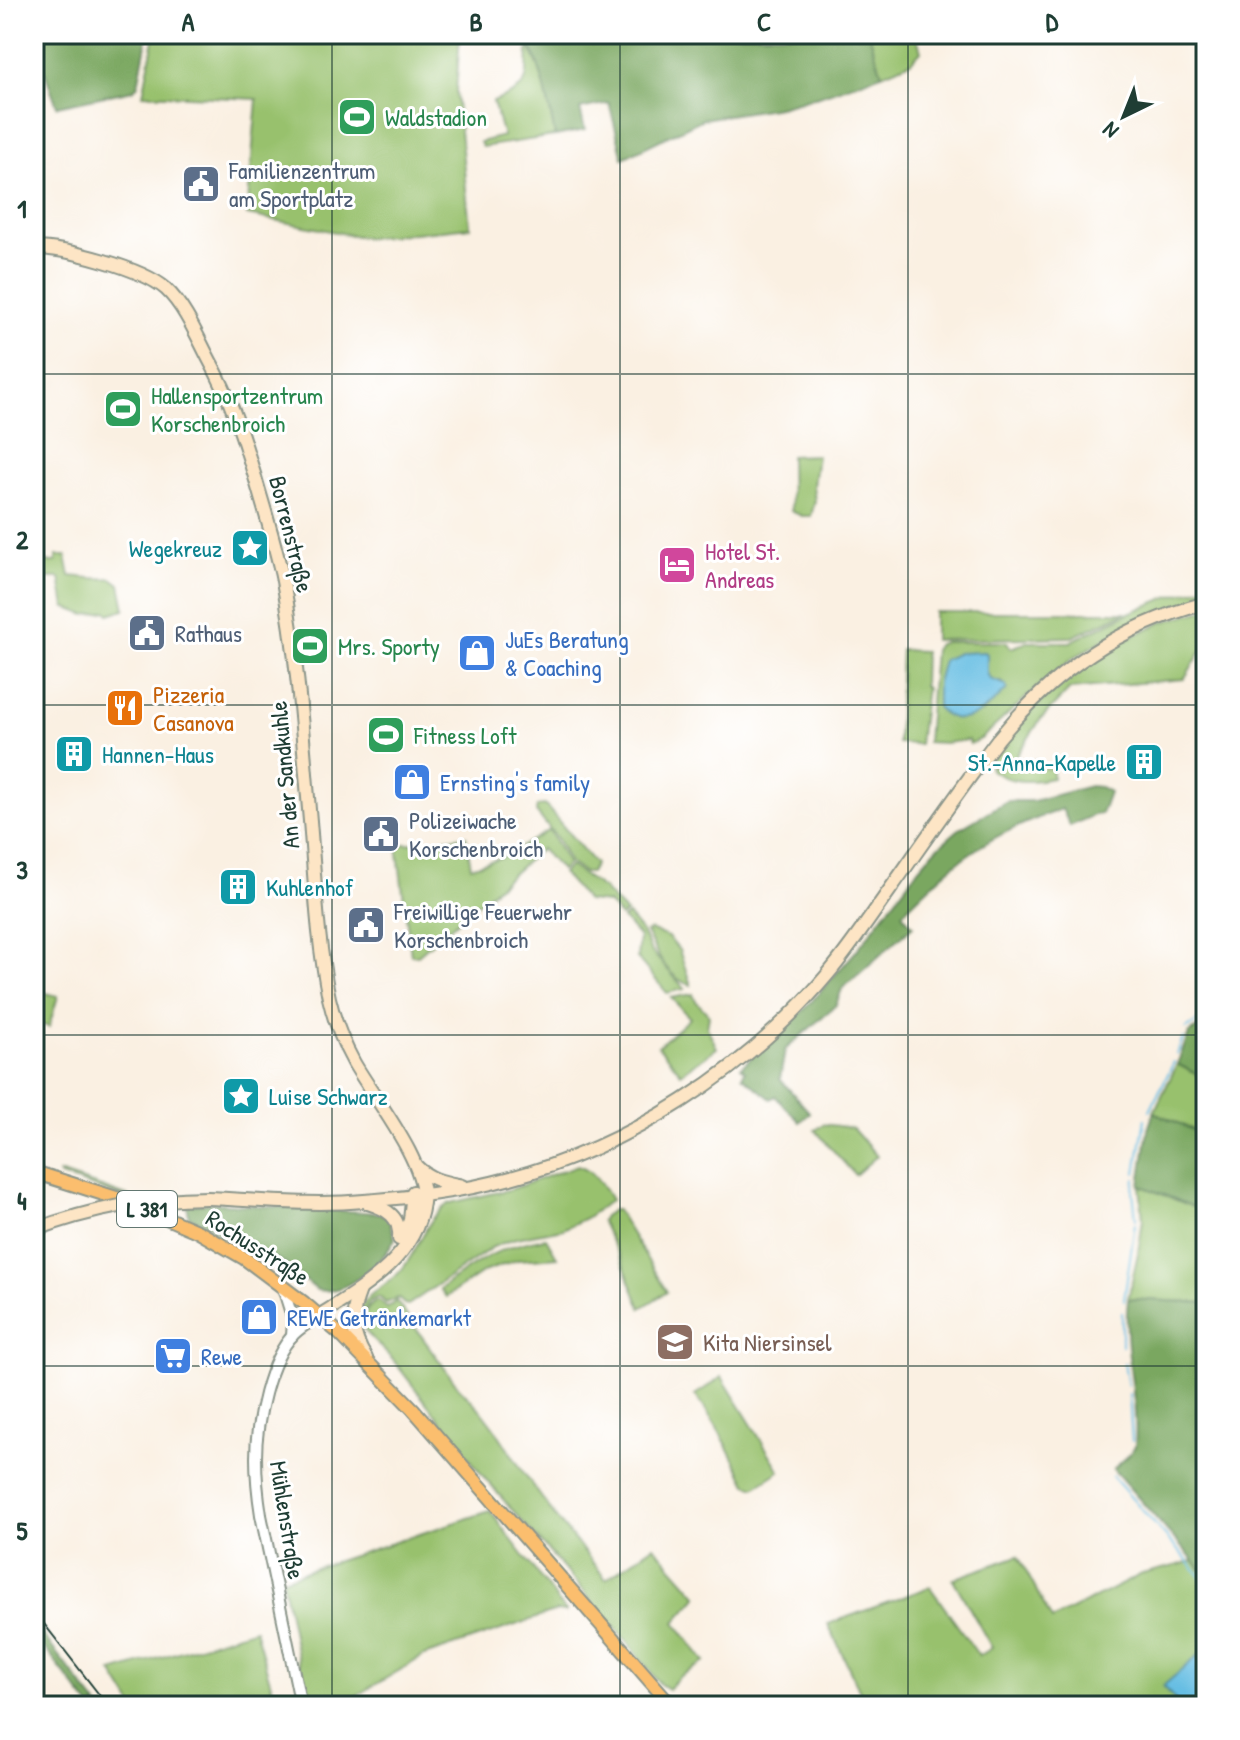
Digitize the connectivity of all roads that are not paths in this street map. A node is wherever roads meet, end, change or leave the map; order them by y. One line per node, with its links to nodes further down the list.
1 (34, 248): 3 (main road, Borrenstraße)
2 (1206, 603): 7 (main road)
3 (297, 672): 4 (main road, An der Sandkuhle)
4 (403, 1142): 5 (main road, An der Sandkuhle); 8 (main road, An der Sandkuhle)
5 (417, 1167): 7 (main road); 8 (main road, An der Sandkuhle)
6 (34, 1172): 12 (main road, Rochusstraße / L 381)
7 (469, 1188): 8 (main road)
8 (418, 1196): 9 (main road); 11 (main road, Mühlenstraße)
9 (361, 1201): 10 (main road, bridge); 11 (main road)
10 (34, 1230)
11 (398, 1254): 13 (main road, Mühlenstraße)
12 (282, 1286): 14 (main road, Rochusstraße / L 381); 15 (street)
13 (360, 1290): 14 (main road, Mühlenstraße); 16 (main road)
14 (319, 1316): 15 (street, Mühlenstraße); 16 (main road, L 381)
15 (292, 1336): 17 (street, Mühlenstraße)
16 (370, 1364): 18 (main road, L 381)
17 (301, 1706)
18 (672, 1706)

